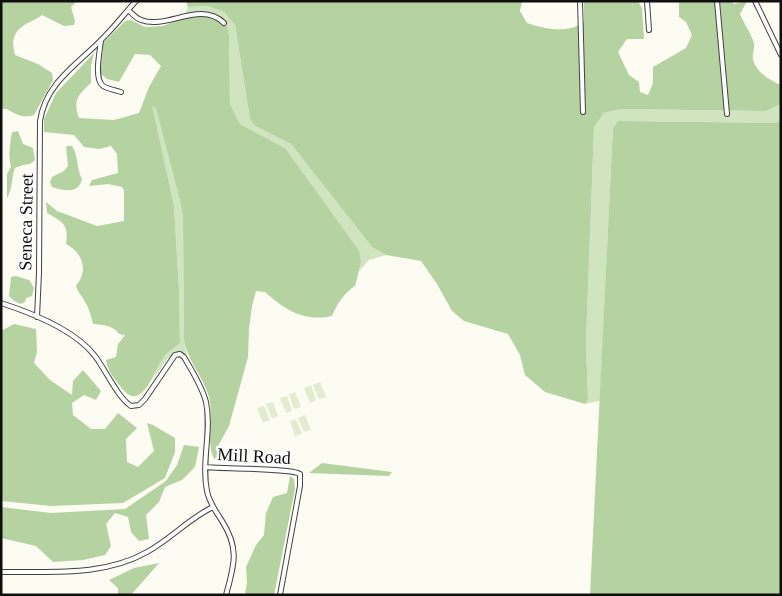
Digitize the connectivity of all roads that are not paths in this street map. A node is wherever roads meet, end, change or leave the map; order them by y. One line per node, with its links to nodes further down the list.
1 (136, 1): 6 (street, Seneca Street)
2 (580, 1): 12 (street)
3 (647, 1): 8 (street)
4 (718, 1): 13 (street)
5 (755, 1): 10 (street)
6 (128, 10): 7 (street); 9 (street, Seneca Street)
7 (224, 22)
8 (649, 30)
9 (101, 40): 11 (street); 15 (street, Seneca Street)
10 (781, 55)
11 (121, 92)
12 (583, 112)
13 (727, 114)
14 (1, 303): 15 (street)
15 (37, 317): 16 (street)
16 (206, 467): 17 (street); 20 (street, Mill Road)
17 (213, 507): 18 (street); 19 (street)
18 (1, 572)
19 (226, 595)
20 (280, 595)

